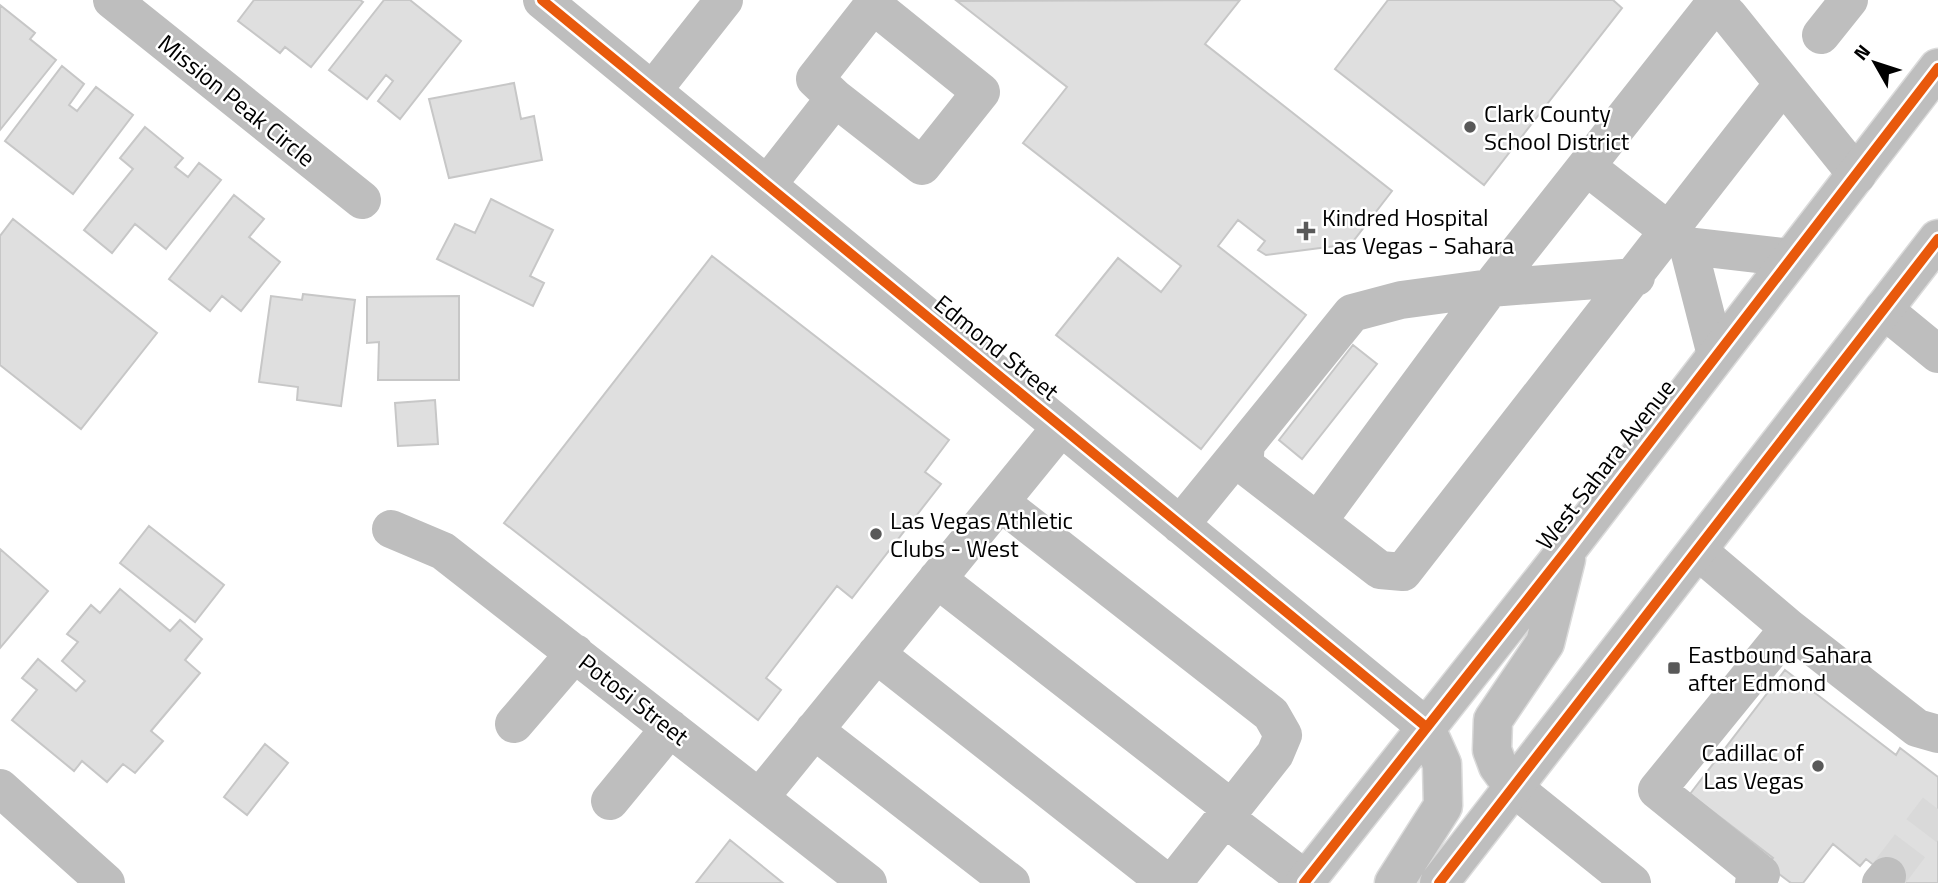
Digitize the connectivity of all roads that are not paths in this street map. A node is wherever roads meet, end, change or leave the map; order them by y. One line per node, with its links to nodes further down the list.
1 (111, 0): 14 (street, Mission Peak Circle)
2 (542, 0): 9 (street, Edmond Street)
3 (724, 0): 9 (street)
4 (1849, 0): 6 (street)
5 (1713, 1): 8 (street); 11 (street)
6 (1821, 35)
7 (1938, 68): 12 (street, West Sahara Avenue)
8 (1783, 84): 12 (street); 15 (street)
9 (653, 90): 13 (street, Edmond Street)
10 (835, 98): 13 (street)
11 (1587, 167): 15 (street); 19 (street)
12 (1857, 175): 17 (street, West Sahara Avenue)
13 (767, 185): 23 (street, Edmond Street)
14 (362, 200)
15 (1680, 239): 17 (street); 18 (street); 22 (street)
16 (1938, 239): 20 (street)
17 (1791, 258): 22 (street, West Sahara Avenue)
18 (1636, 277): 19 (street); 26 (street)
19 (1490, 288): 24 (street); 26 (street)
20 (1883, 309): 21 (street); 30 (street)
21 (1938, 354)
22 (1716, 355): 29 (street, West Sahara Avenue)
23 (1061, 427): 25 (street); 27 (street, Edmond Street)
24 (1246, 444): 26 (street); 27 (street)
25 (1000, 502): 31 (street); 44 (street)
26 (1318, 521)
27 (1180, 525): 36 (street, Edmond Street)
28 (391, 529): 33 (street, Potosi Street)
29 (1569, 547): 36 (street, West Sahara Avenue); 41 (street)
30 (1698, 550): 32 (street); 41 (street)
31 (937, 579): 34 (street); 44 (street)
32 (1789, 628): 39 (street); 54 (street)
33 (575, 653): 35 (street); 37 (street, Potosi Street)
34 (876, 654): 38 (street); 49 (street)
35 (514, 724)
36 (1425, 726): 45 (street, West Sahara Avenue); 51 (street)
37 (670, 728): 42 (street, Potosi Street); 43 (street)
38 (814, 730): 42 (street); 48 (street)
39 (1938, 734)
40 (0, 788): 46 (street)
41 (1514, 788): 52 (street); 53 (street)
42 (760, 797): 47 (street, Potosi Street)
43 (610, 801)
44 (1228, 813): 45 (street); 50 (street)
45 (1305, 882)
46 (106, 883)
47 (868, 883)
48 (1011, 883)
49 (1167, 883)
50 (1173, 883)
51 (1394, 883)
52 (1440, 883)
53 (1632, 883)
54 (1754, 883)

